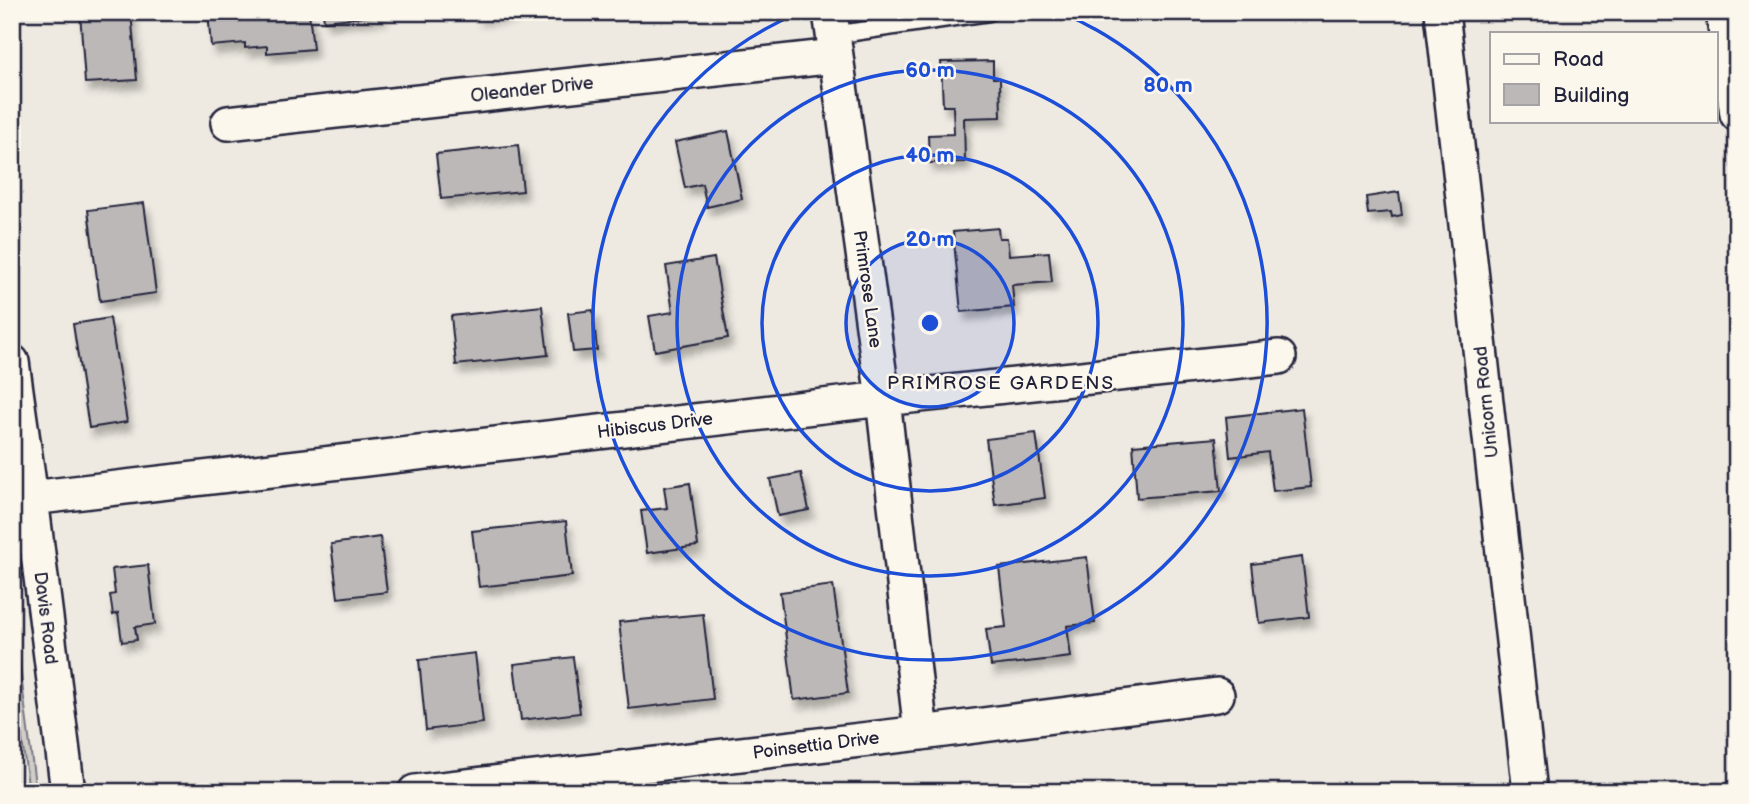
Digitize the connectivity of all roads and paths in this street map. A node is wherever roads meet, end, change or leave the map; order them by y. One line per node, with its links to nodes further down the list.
1 (989, 12): 4 (lane)
2 (1442, 12): 15 (street, Unicorn Road)
3 (1723, 12): 5 (street)
4 (832, 34): 6 (street, Oleander Drive); 9 (street, Primrose Lane)
5 (1737, 114)
6 (229, 123)
7 (1279, 357): 9 (street, Hibiscus Drive)
8 (12, 362): 10 (street, Davis Road)
9 (883, 399): 10 (street, Hibiscus Drive); 12 (street, Primrose Lane)
10 (31, 498): 13 (street, Davis Road)
11 (1217, 695): 12 (street, Poinsettia Drive)
12 (921, 733): 14 (street, Poinsettia Drive)
13 (68, 792)
14 (415, 792)
15 (1530, 792)

